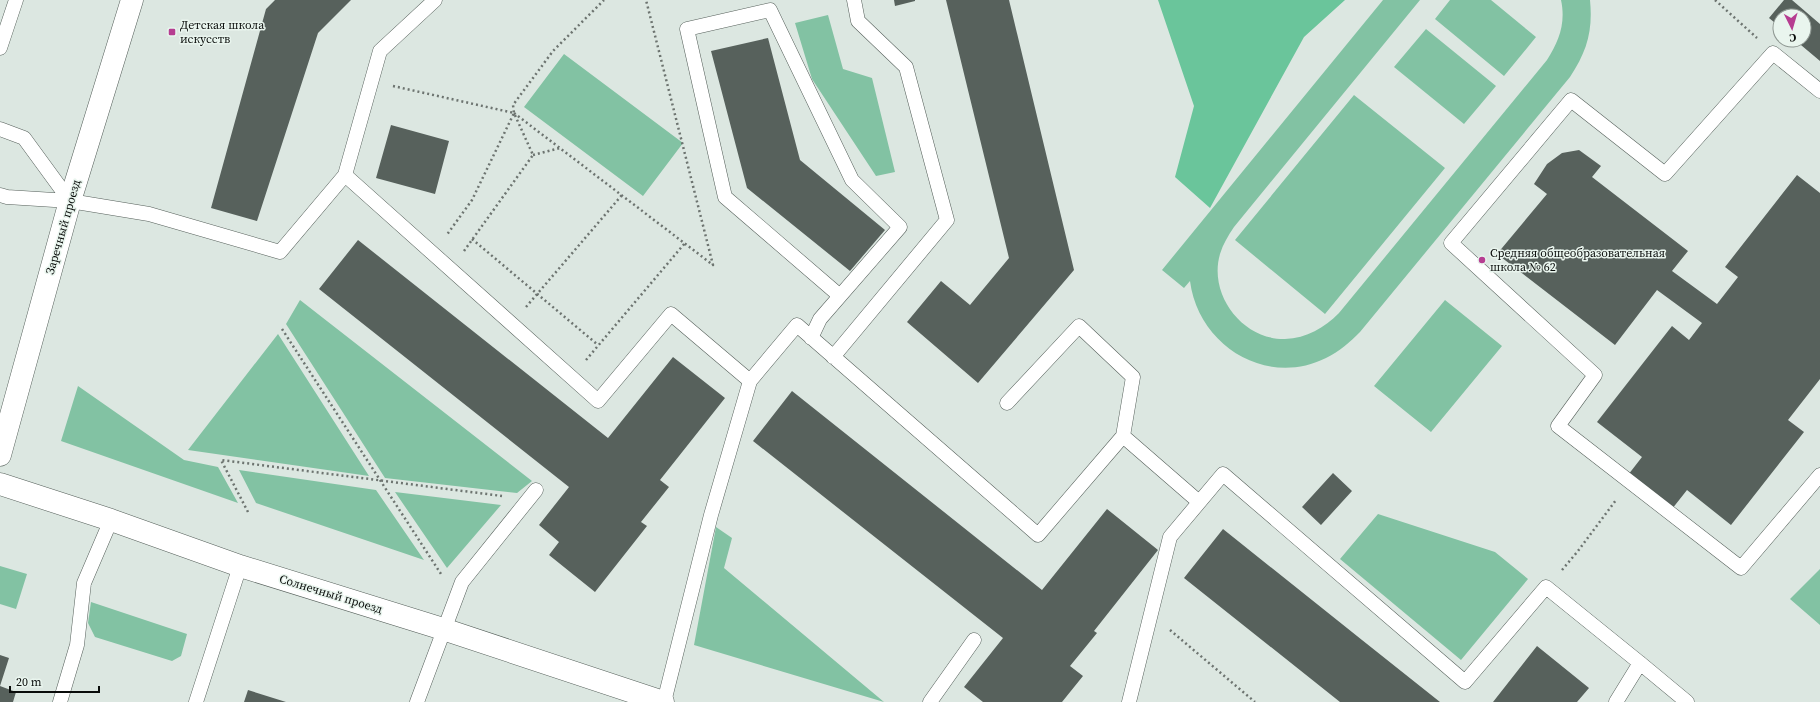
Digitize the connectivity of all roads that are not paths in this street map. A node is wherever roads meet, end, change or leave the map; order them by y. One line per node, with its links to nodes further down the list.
1 (16, 0): 5 (lane)
2 (132, 0): 10 (street, Заречный проезд)
3 (435, 0): 8 (lane)
4 (854, 0): 13 (lane)
5 (0, 48)
6 (1820, 91): 18 (lane)
7 (0, 129): 10 (lane)
8 (345, 175): 10 (lane); 14 (lane)
9 (0, 194): 10 (lane)
10 (70, 201): 17 (street, Заречный проезд)
11 (840, 296): 11 (lane); 12 (lane)
12 (811, 338): 13 (lane); 14 (lane)
13 (833, 357): 16 (lane)
14 (750, 381): 30 (lane)
15 (1007, 404): 16 (lane)
16 (1123, 436): 21 (lane)
17 (0, 455)
18 (1820, 475)
19 (0, 484): 22 (street, Солнечный проезд)
20 (532, 495): 24 (lane)
21 (1199, 502): 26 (lane); 32 (lane)
22 (111, 520): 23 (street, Солнечный проезд); 27 (lane)
23 (240, 566): 24 (street, Солнечный проезд); 28 (lane)
24 (443, 629): 29 (lane); 30 (street, Солнечный проезд)
25 (974, 640): 31 (lane)
26 (1640, 663): 33 (lane); 34 (lane)
27 (60, 702)
28 (196, 702)
29 (417, 702)
30 (664, 702)
31 (930, 702)
32 (1129, 702)
33 (1616, 702)
34 (1687, 702)

